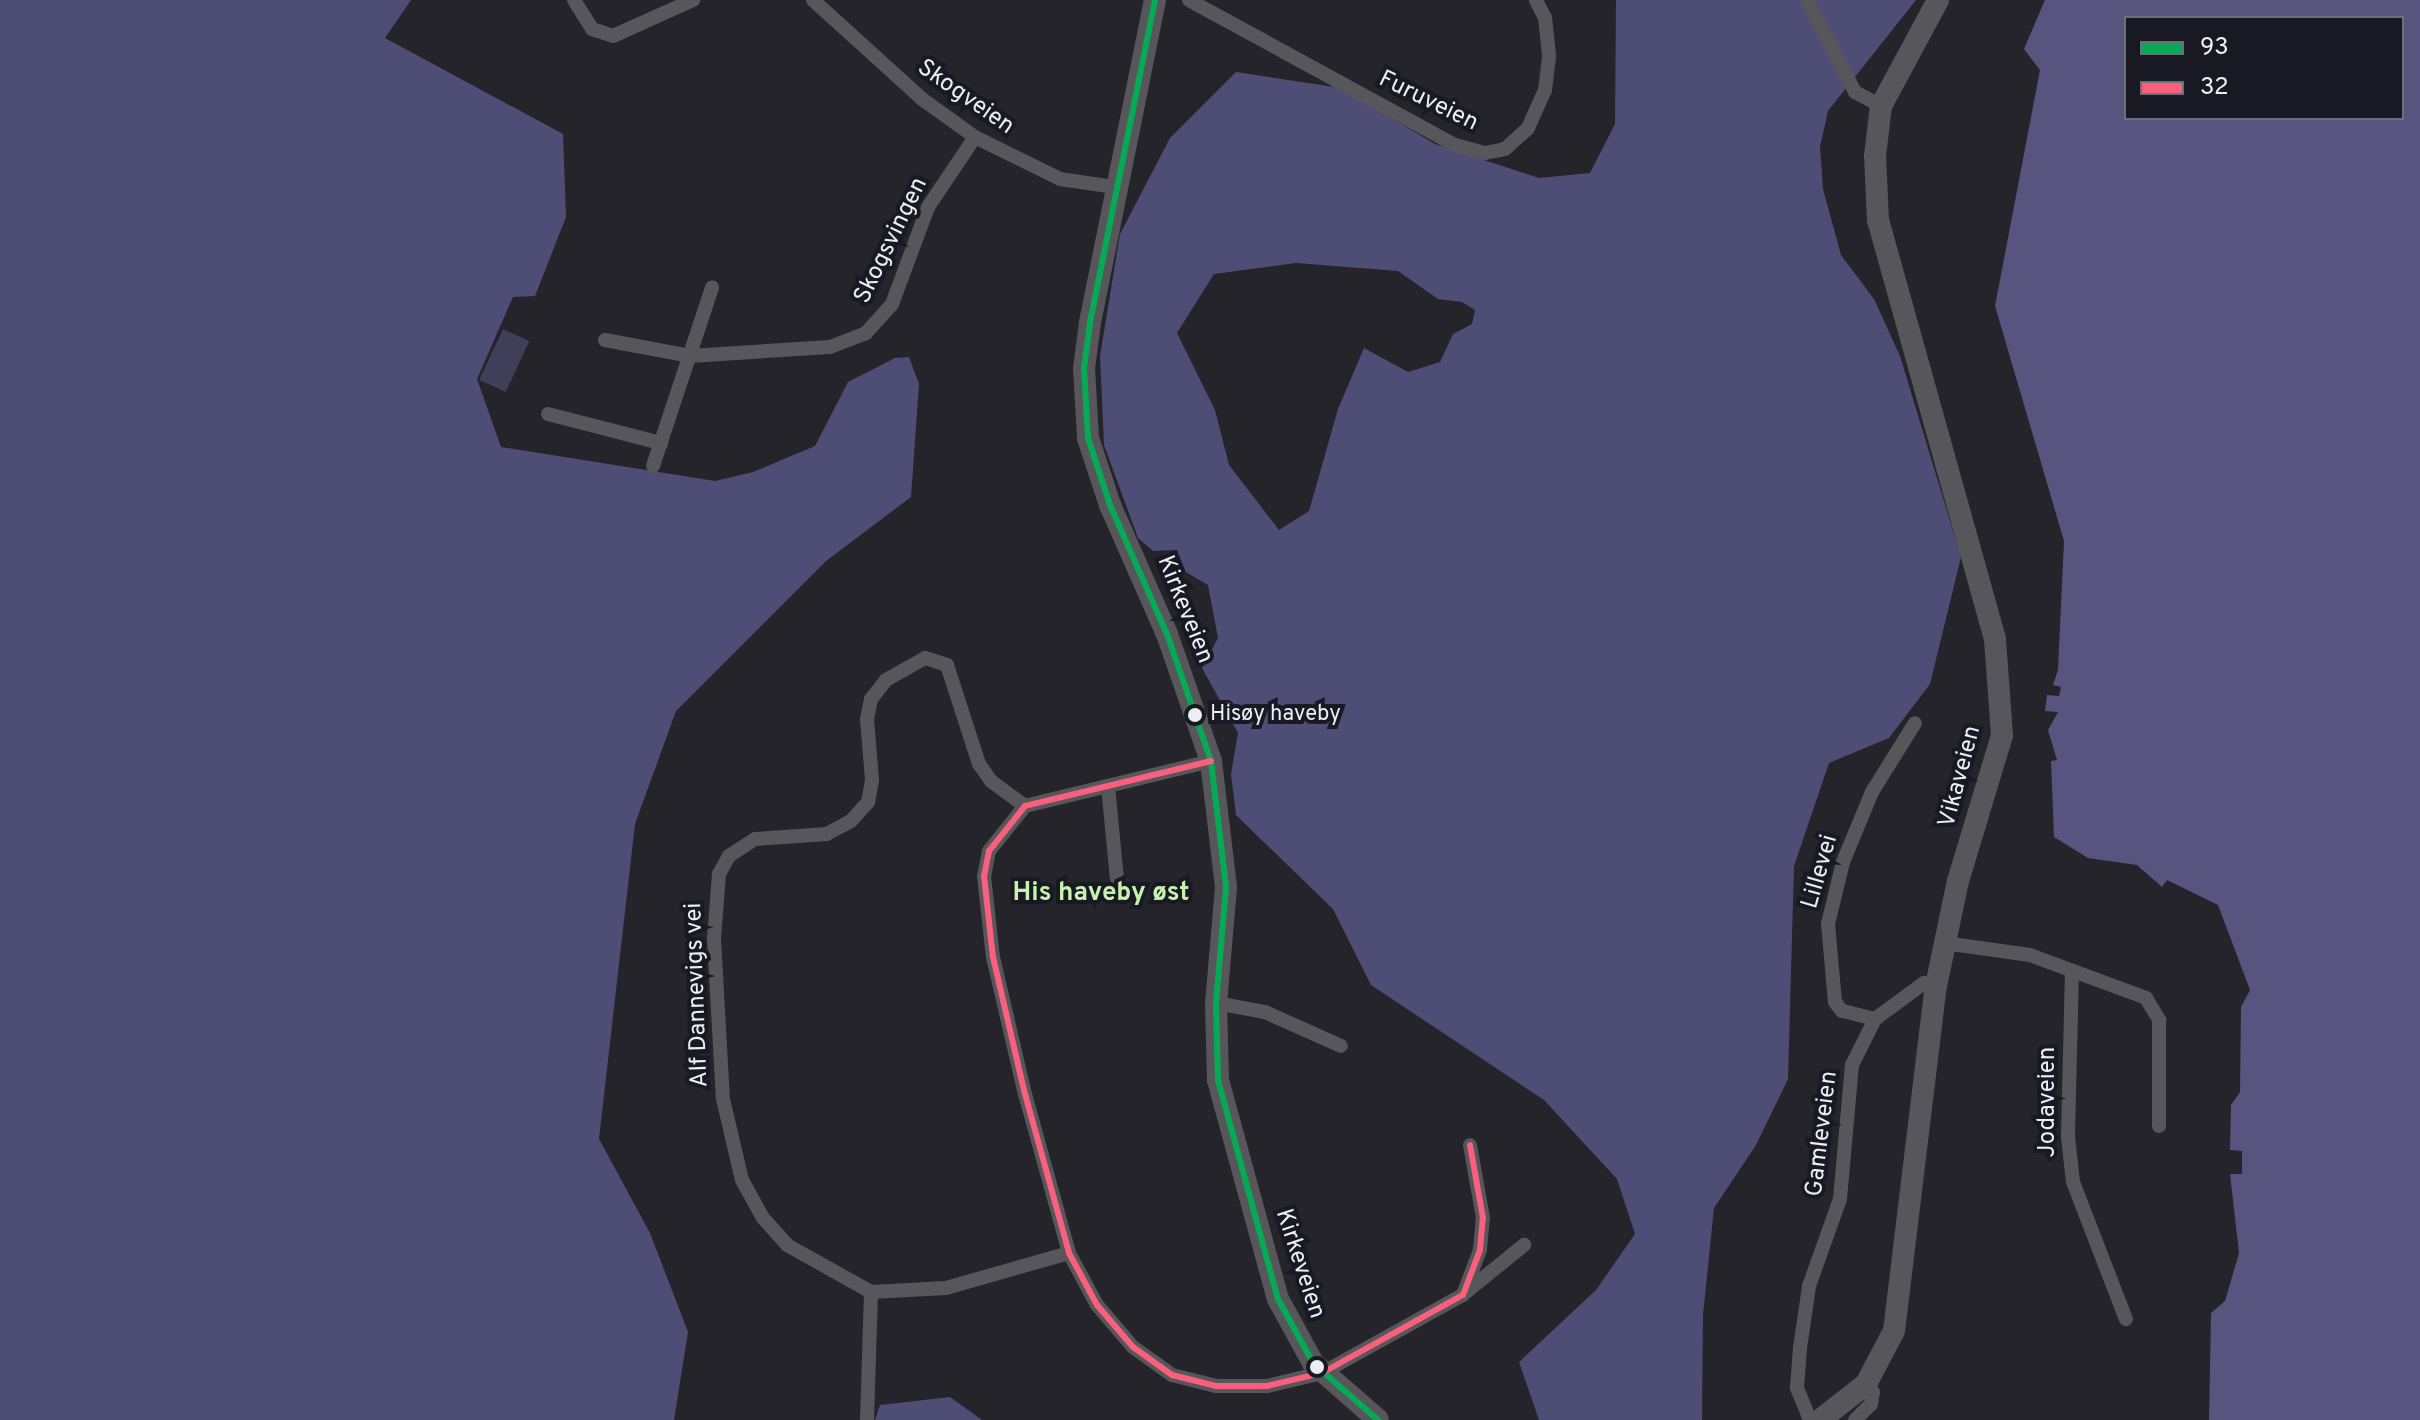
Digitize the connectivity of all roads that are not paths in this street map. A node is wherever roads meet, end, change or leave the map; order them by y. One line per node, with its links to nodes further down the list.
1 (574, 0): 2 (street)
2 (693, 0)
3 (813, 0): 10 (street, Skogveien)
4 (1155, 0): 11 (main road, Kirkeveien)
5 (1189, 0): 6 (street, Furuveien)
6 (1536, 0)
7 (1807, 0): 9 (street)
8 (1938, 0): 9 (main road, Vikaveien)
9 (1881, 106): 23 (main road, Vikaveien)
10 (975, 137): 11 (street, Skogveien); 14 (street, Skogsvingen)
11 (1115, 187): 19 (main road, Kirkeveien)
12 (712, 288): 14 (street)
13 (605, 340): 14 (street, Skogsvingen)
14 (690, 356): 16 (street)
15 (548, 414): 16 (street)
16 (661, 443): 17 (street)
17 (653, 466)
18 (1915, 723): 27 (street, Lillevei)
19 (1211, 761): 20 (street); 26 (main road, Kirkeveien)
20 (1108, 786): 21 (street); 22 (street)
21 (1025, 806): 32 (street); 33 (street, Alf Dannevigs vei)
22 (1117, 879)
23 (1944, 943): 24 (street); 25 (main road, Vikaveien)
24 (2072, 971): 29 (street); 35 (street, Jodaveien)
25 (1936, 986): 27 (street, Gamleveien); 37 (main road, Vikaveien)
26 (1216, 1003): 28 (street); 36 (main road, Kirkeveien)
27 (1875, 1019): 40 (street, Gamleveien)
28 (1341, 1046)
29 (2159, 1126)
30 (1470, 1145): 34 (street)
31 (1524, 1245): 34 (street)
32 (1069, 1253): 33 (street); 36 (street)
33 (871, 1292): 38 (street)
34 (1463, 1295): 36 (street)
35 (2126, 1319)
36 (1322, 1373): 39 (main road, Kirkeveien)
37 (1866, 1384): 41 (main road, Vikaveien); 42 (street)
38 (867, 1420)
39 (1378, 1420)
40 (1810, 1420)
41 (1820, 1420)
42 (1855, 1420)

